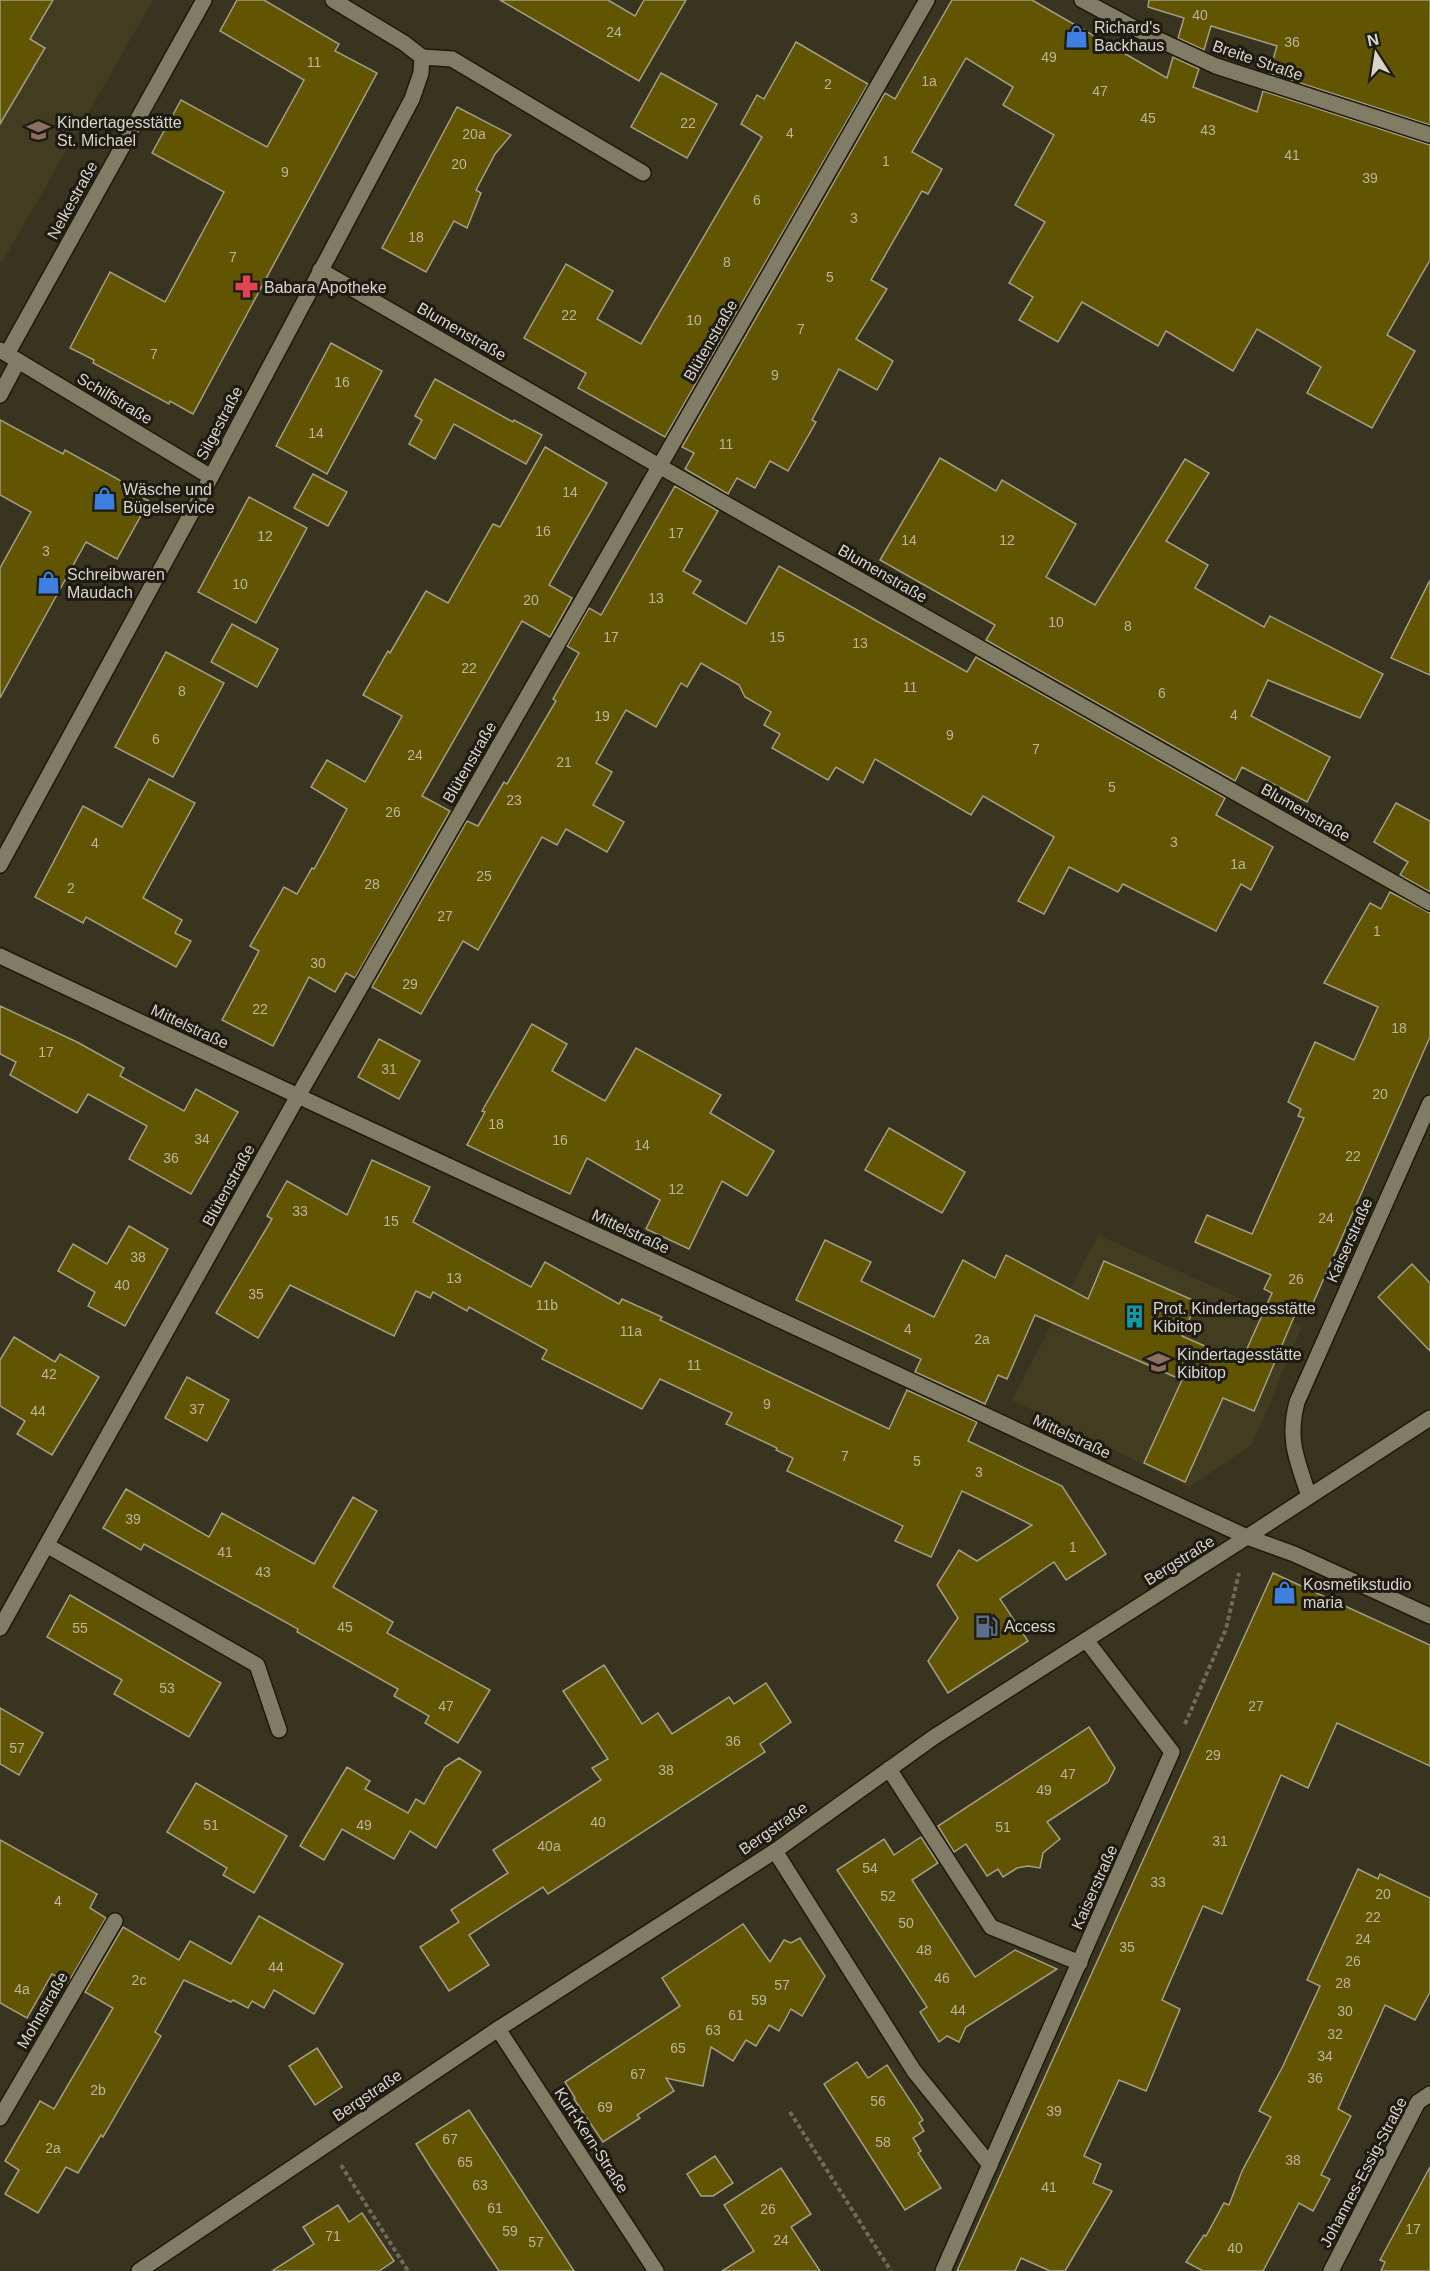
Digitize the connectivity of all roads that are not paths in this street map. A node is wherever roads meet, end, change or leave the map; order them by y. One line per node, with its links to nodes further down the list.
1 (204, 0): 9 (street, Nelkestraße)
2 (333, 0): 5 (street)
3 (927, 0): 11 (street, Blütenstraße)
4 (1082, 0): 6 (street, Breite Straße)
5 (422, 57): 7 (street); 8 (street, Silgestraße)
6 (1430, 135)
7 (643, 173)
8 (320, 270): 11 (street, Blumenstraße); 12 (street, Silgestraße)
9 (8, 355): 10 (street, Nelkestraße); 12 (street, Schilfstraße)
10 (0, 395)
11 (659, 466): 14 (street, Blumenstraße); 16 (street, Blütenstraße)
12 (211, 477): 13 (street, Silgestraße)
13 (0, 865)
14 (1430, 903)
15 (0, 956): 16 (street, Mittelstraße)
16 (298, 1096): 20 (street, Mittelstraße); 21 (street, Blütenstraße)
17 (1430, 1102): 19 (street, Kaiserstraße)
18 (1430, 1418): 19 (street, Bergstraße)
19 (1309, 1496): 20 (street, Bergstraße)
20 (1247, 1537): 22 (street, Mittelstraße); 24 (street, Bergstraße)
21 (48, 1546): 23 (street, Blütenstraße); 25 (street)
22 (1430, 1616)
23 (0, 1628)
24 (1086, 1640): 26 (street, Bergstraße); 29 (street, Kaiserstraße)
25 (279, 1730)
26 (889, 1769): 27 (street, Bergstraße); 29 (street)
27 (775, 1851): 30 (street, Bergstraße); 33 (street)
28 (115, 1921): 32 (street, Mohnstraße)
29 (1080, 1963): 33 (street, Kaiserstraße)
30 (498, 2029): 34 (street, Bergstraße); 35 (street, Kurt-Kern-Straße)
31 (1430, 2094): 37 (street, Johannes-Essig-Straße)
32 (0, 2118)
33 (990, 2165): 36 (street, Kaiserstraße)
34 (139, 2271)
35 (656, 2271)
36 (943, 2271)
37 (1331, 2271)

